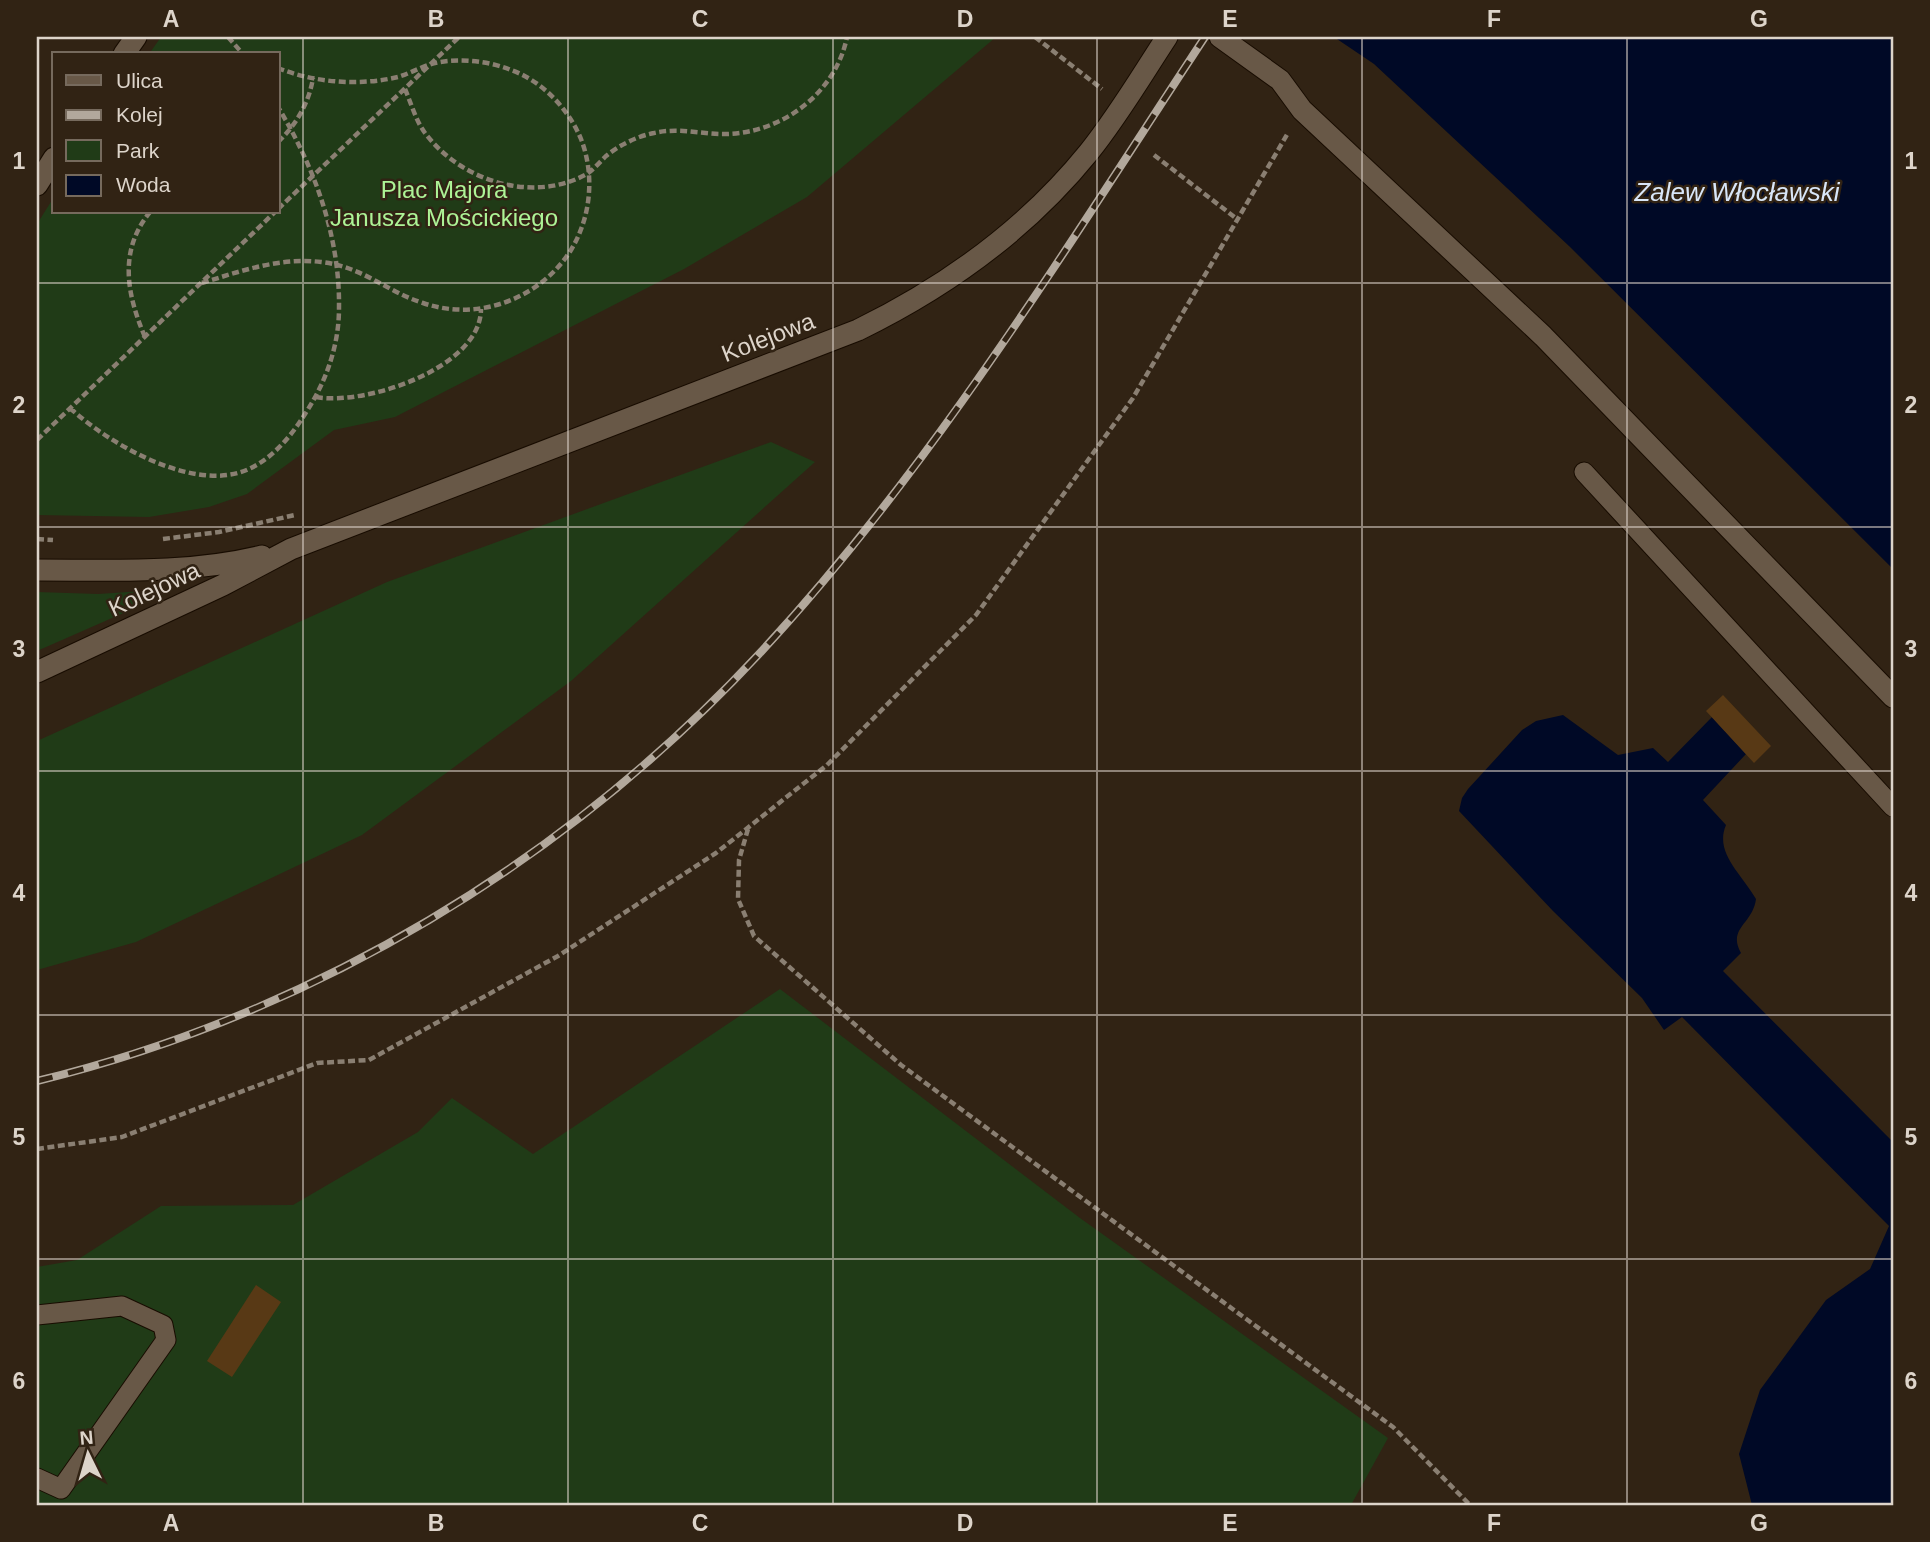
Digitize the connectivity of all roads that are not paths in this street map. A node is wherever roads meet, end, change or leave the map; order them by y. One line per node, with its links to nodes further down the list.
1 (135, 37): 4 (main road)
2 (1167, 37): 8 (main road, Kolejowa)
3 (1220, 37): 11 (main road)
4 (125, 52)
5 (52, 161): 6 (main road)
6 (37, 185)
7 (1584, 472): 12 (lane)
8 (291, 549): 9 (main road, Kolejowa); 10 (main road, Kolejowa)
9 (37, 570)
10 (37, 672)
11 (1893, 697)
12 (1893, 807)
13 (37, 1315): 14 (lane)
14 (37, 1478)

